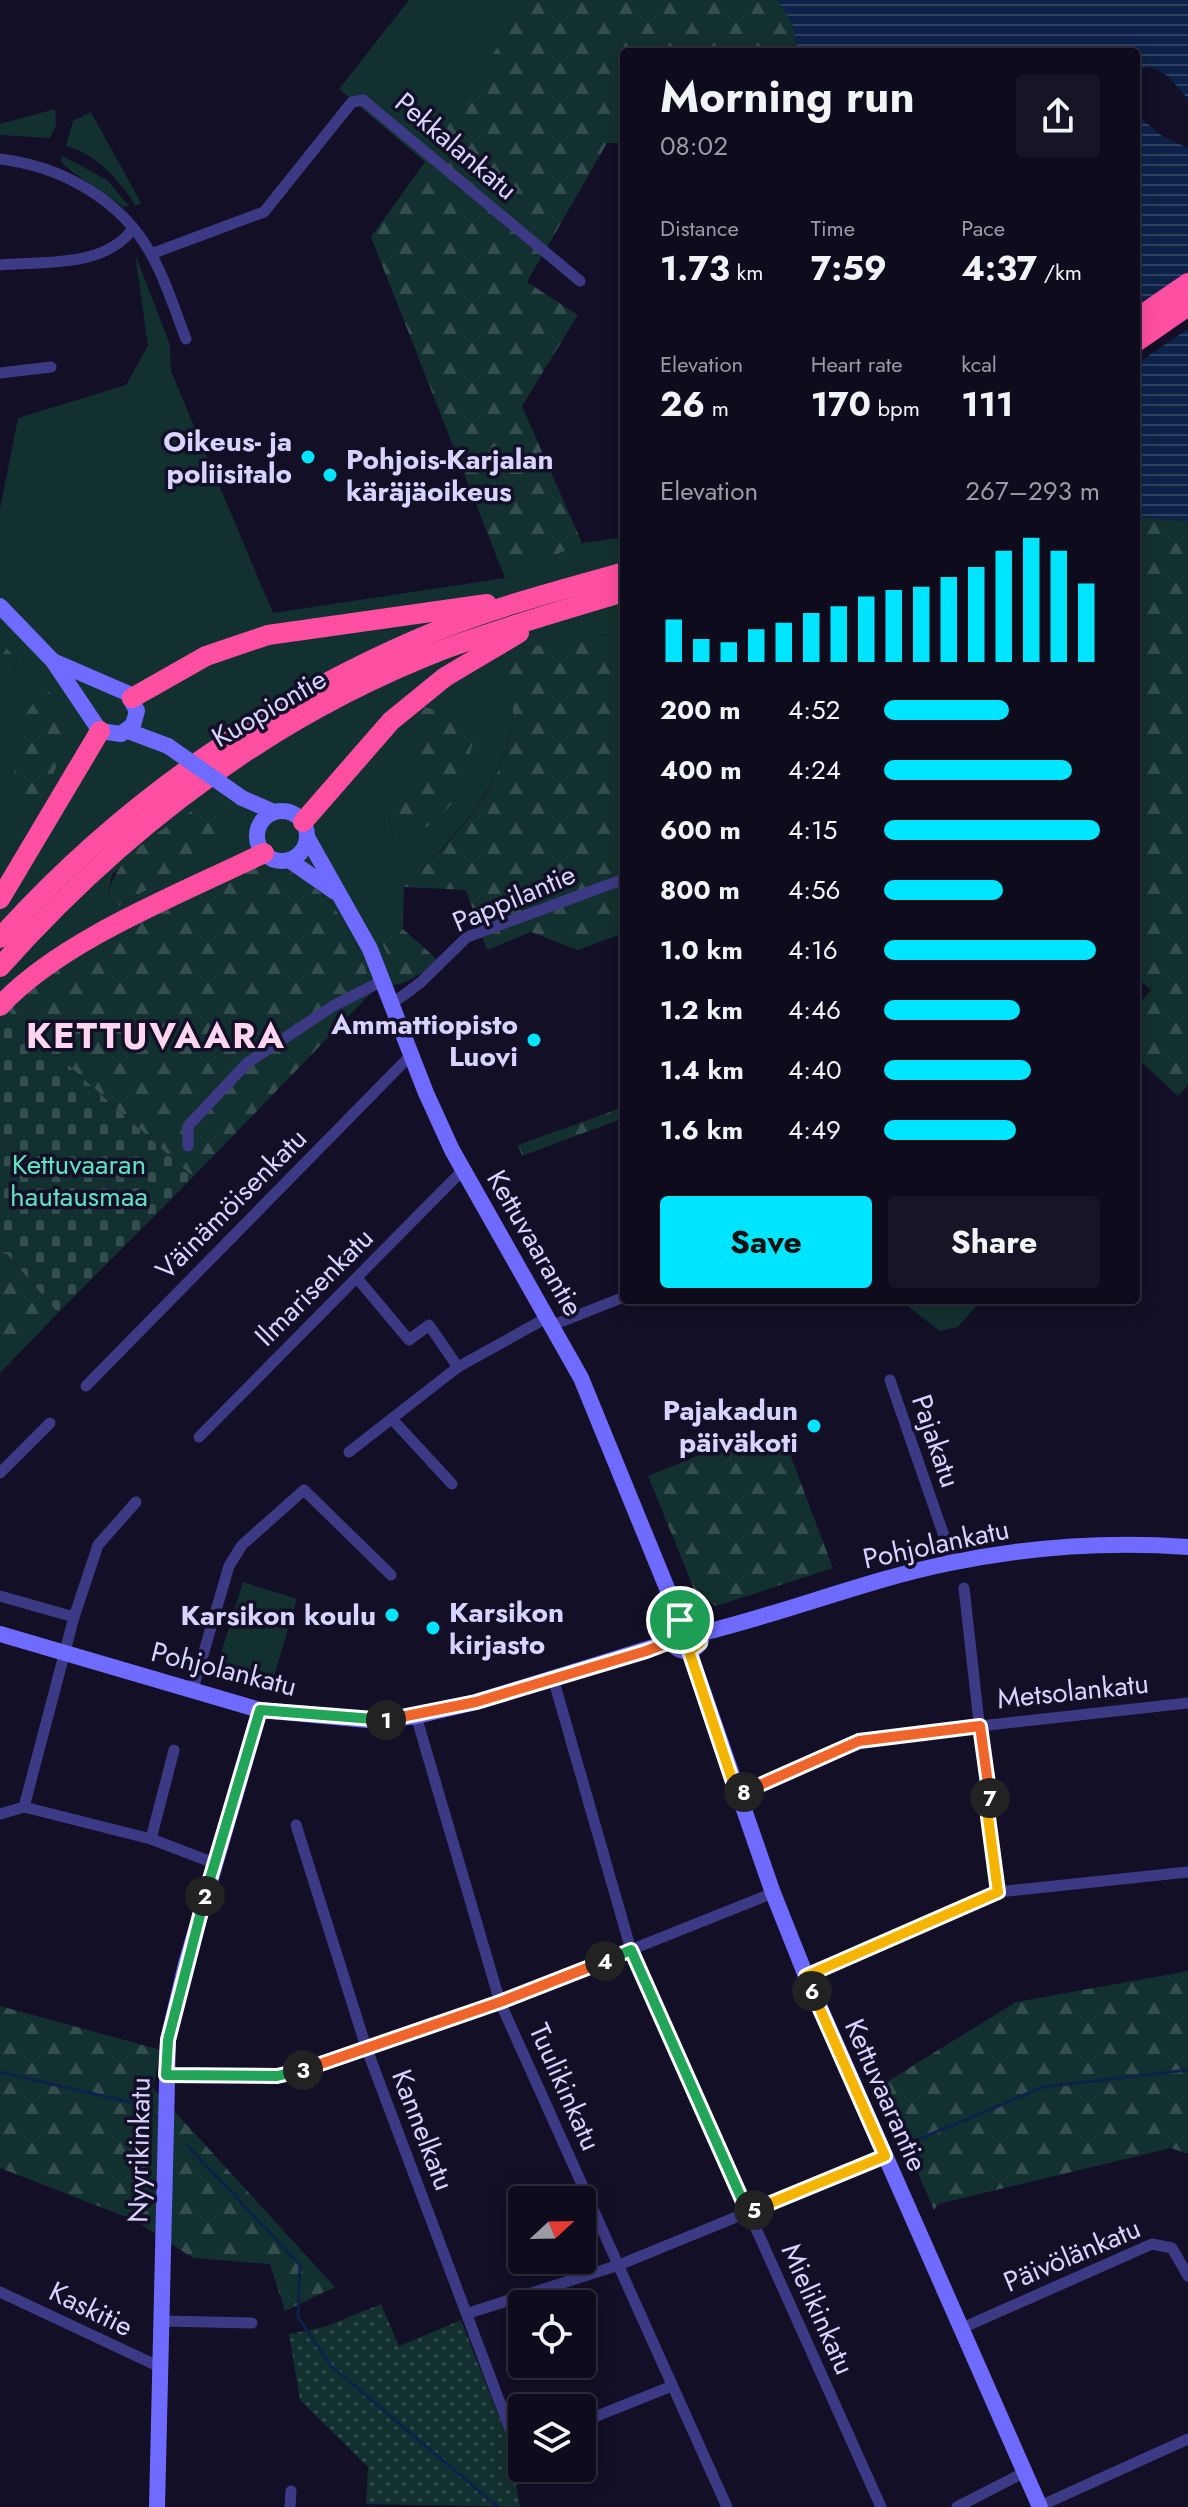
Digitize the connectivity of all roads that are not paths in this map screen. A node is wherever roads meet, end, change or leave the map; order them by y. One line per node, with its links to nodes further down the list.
1 (0, 159): 2 (street)
2 (133, 229): 3 (street); 4 (street)
3 (151, 254): 5 (street, Pekkalankatu); 9 (street)
4 (0, 265)
5 (580, 281)
6 (1188, 283): 8 (highway)
7 (1188, 306): 10 (highway)
8 (1140, 316)
9 (186, 339)
10 (1140, 339)
11 (51, 367): 12 (street)
12 (0, 373)
13 (620, 574): 15 (highway, Kuopiontie)
14 (620, 593): 15 (highway, Kuopiontie)
15 (551, 604): 19 (highway); 26 (highway); 32 (highway, Kuopiontie); 33 (highway, Kuopiontie)
16 (0, 606): 17 (street)
17 (53, 661): 18 (street); 20 (street)
18 (113, 689): 19 (street); 20 (street)
19 (135, 705): 21 (street); 22 (street)
20 (96, 724): 21 (street); 31 (highway)
21 (128, 731): 22 (street)
22 (165, 744): 23 (street, bridge)
23 (242, 798): 24 (street); 25 (street)
24 (274, 812): 25 (street); 26 (street)
25 (259, 826): 27 (street)
26 (305, 830): 28 (street); 30 (street, Kettuvaarantie)
27 (264, 853): 28 (street); 36 (highway)
28 (289, 860): 30 (street, Kettuvaarantie)
29 (620, 880): 35 (street, Pappilantie)
30 (340, 895): 34 (street, Kettuvaarantie)
31 (0, 899)
32 (0, 938)
33 (0, 967)
34 (384, 980): 35 (street, Kettuvaarantie); 38 (street)
35 (393, 1003): 37 (street, Kettuvaarantie)
36 (0, 1006)
37 (411, 1055): 39 (street, Kettuvaarantie); 45 (street, Väinämöisenkatu)
38 (188, 1146)
39 (463, 1170): 40 (street, Ilmarisenkatu); 42 (street, Kettuvaarantie)
40 (357, 1278): 43 (street); 48 (street, Ilmarisenkatu)
41 (620, 1298): 42 (street)
42 (547, 1323): 43 (street); 59 (street, Kettuvaarantie)
43 (458, 1367): 46 (street)
44 (890, 1380): 54 (street, Pajakatu)
45 (86, 1386)
46 (392, 1419): 49 (street); 51 (street)
47 (50, 1423): 50 (street)
48 (199, 1437)
49 (349, 1452)
50 (0, 1473)
51 (452, 1484)
52 (136, 1502): 58 (street)
53 (1188, 1547): 54 (street, Pohjolankatu)
54 (953, 1562): 60 (street, Pohjolankatu)
55 (391, 1575): 66 (street)
56 (964, 1588): 70 (street)
57 (0, 1596): 58 (street)
58 (74, 1617): 64 (street)
59 (680, 1620): 60 (street); 62 (street)
60 (702, 1633): 63 (street)
61 (0, 1634): 64 (street, Pohjolankatu)
62 (670, 1642): 63 (street); 65 (street, Pohjolankatu)
63 (689, 1651): 72 (street, Kettuvaarantie)
64 (64, 1654): 66 (street, Pohjolankatu); 73 (street)
65 (553, 1678): 69 (street, Pohjolankatu); 81 (street, Mielikinkatu)
66 (193, 1689): 68 (street, Pohjolankatu)
67 (1188, 1703): 70 (street, Metsolankatu)
68 (260, 1710): 69 (street, Pohjolankatu); 77 (street, Nyyrikinkatu)
69 (416, 1716): 83 (street, Tuulikinkatu)
70 (980, 1726): 72 (street, Metsolankatu); 79 (street)
71 (174, 1750): 76 (street)
72 (737, 1794): 80 (street, Kettuvaarantie)
73 (24, 1807): 74 (street); 76 (street)
74 (0, 1814)
75 (296, 1825): 84 (street, Kannelkatu)
76 (151, 1839): 77 (street)
77 (214, 1863): 85 (street, Nyyrikinkatu)
78 (1188, 1872): 79 (street)
79 (998, 1892): 82 (street)
80 (773, 1893): 81 (street); 82 (street, Kettuvaarantie)
81 (631, 1950): 83 (street); 87 (street, Mielikinkatu)
82 (806, 1976): 86 (street, Kettuvaarantie)
83 (500, 2002): 84 (street); 88 (street, Tuulikinkatu)
84 (366, 2047): 85 (street); 91 (street, Kannelkatu)
85 (166, 2075): 92 (street, Nyyrikinkatu)
86 (885, 2156): 87 (street); 94 (street, Kettuvaarantie)
87 (748, 2213): 88 (street); 105 (street, Mielikinkatu)
88 (619, 2265): 91 (street); 96 (street, Tuulikinkatu)
89 (1188, 2276): 94 (street, Päivölänkatu)
90 (0, 2292): 95 (street, Kaskitie)
91 (469, 2313): 98 (street, Kannelkatu)
92 (163, 2321): 93 (street); 95 (street, Nyyrikinkatu)
93 (252, 2323)
94 (960, 2329): 100 (street, Kettuvaarantie)
95 (162, 2368): 102 (street, Nyyrikinkatu)
96 (672, 2386): 97 (street); 104 (street, Tuulikinkatu)
97 (596, 2416)
98 (508, 2418)
99 (1188, 2439): 107 (street)
100 (1025, 2472): 106 (street); 107 (street, Kettuvaarantie)
101 (291, 2491): 103 (street)
102 (157, 2507)
103 (290, 2507)
104 (727, 2507)
105 (881, 2507)
106 (957, 2507)
107 (1040, 2507)

